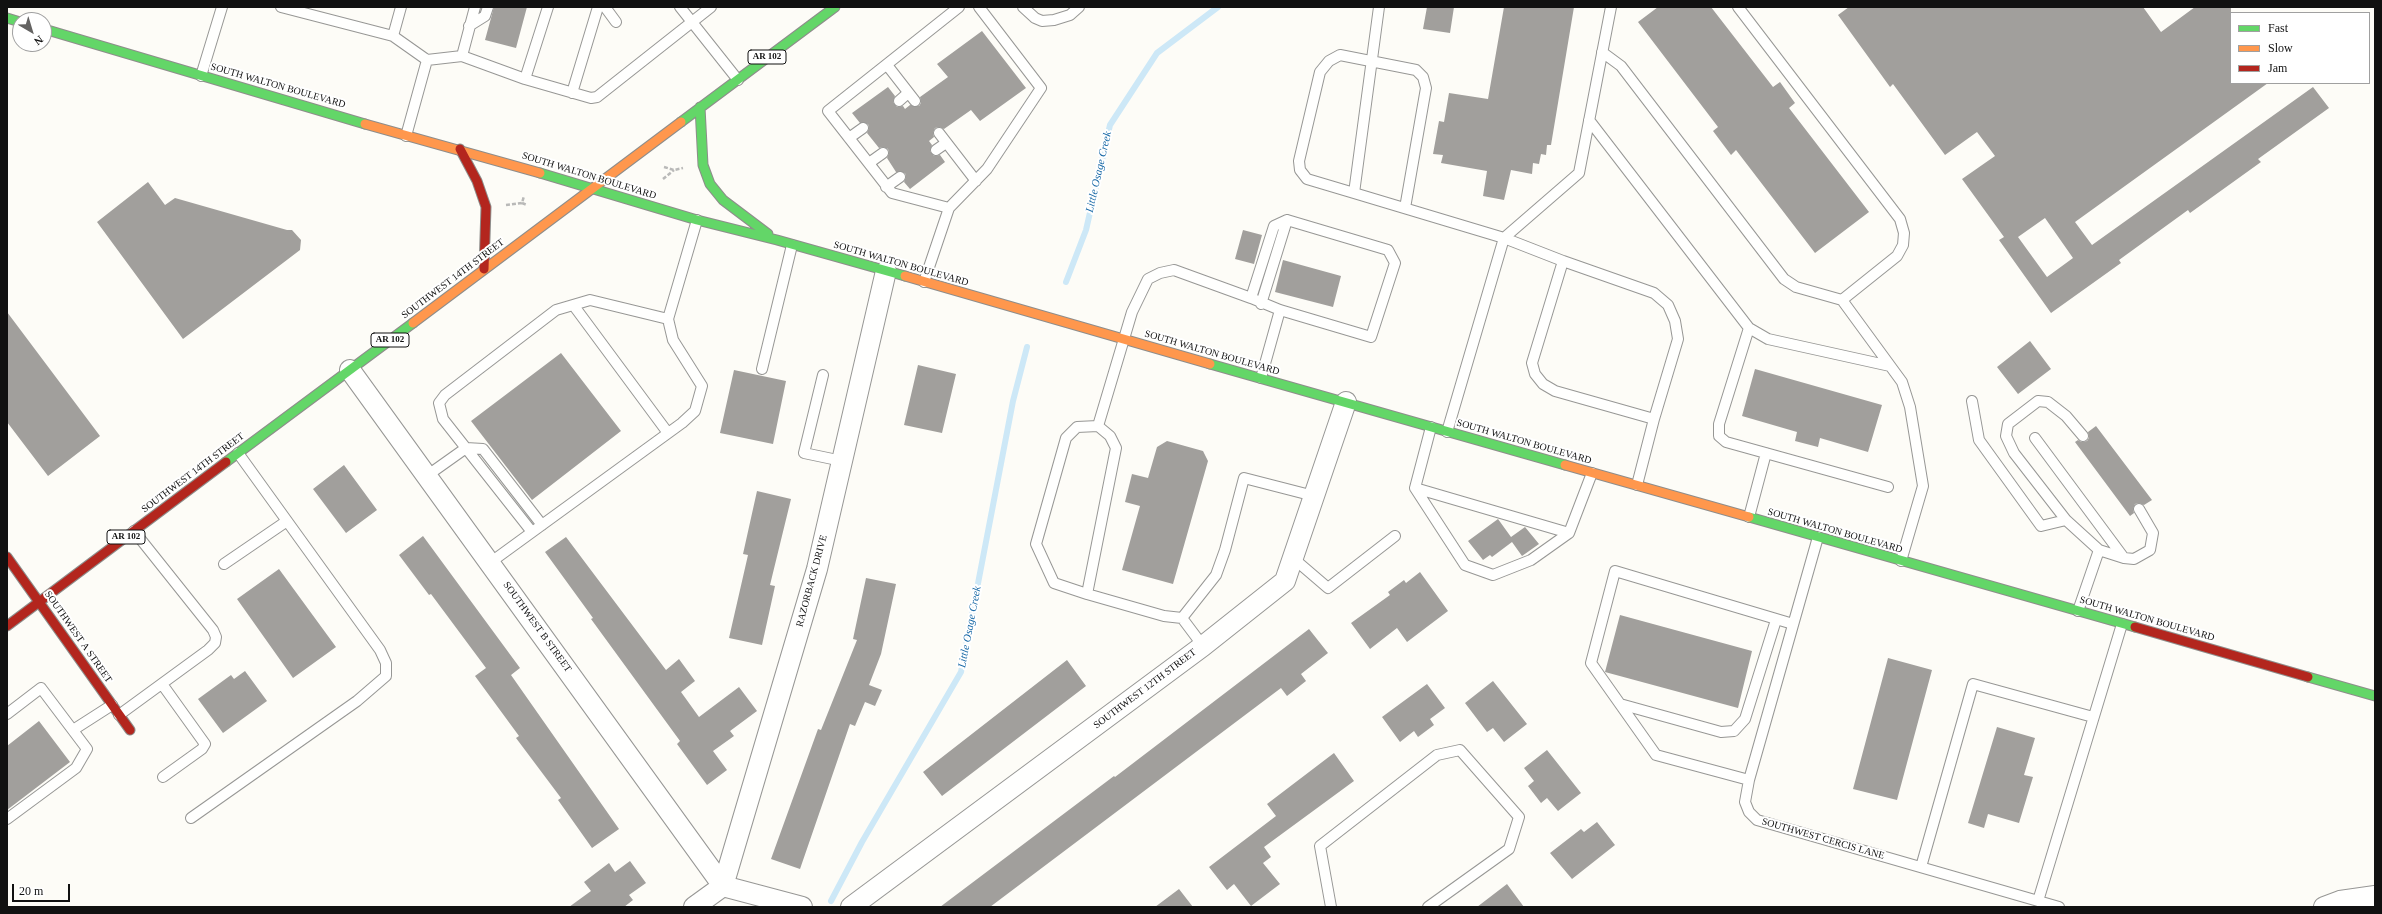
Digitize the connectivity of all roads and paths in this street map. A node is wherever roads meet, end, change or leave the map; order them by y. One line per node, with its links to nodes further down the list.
1 (222, 7): 32 (lane)
2 (401, 7): 24 (lane)
3 (475, 7): 22 (lane)
4 (488, 7): 22 (lane)
5 (548, 7): 33 (lane)
6 (598, 7): 35 (lane)
7 (605, 7): 20 (lane)
8 (680, 7): 21 (lane)
9 (711, 7): 21 (lane)
10 (835, 7): 34 (main road, SOUTHWEST 14TH STREET / AR 102)
11 (959, 7): 31 (lane)
12 (979, 7): 53 (lane)
13 (1023, 7): 14 (lane)
14 (1079, 7)
15 (1379, 7): 30 (lane)
16 (1611, 7): 26 (lane)
17 (1738, 7): 73 (lane)
18 (287, 8): 19 (lane)
19 (313, 11): 24 (lane)
20 (616, 22)
21 (692, 22): 28 (lane); 34 (lane)
22 (469, 26): 27 (lane)
23 (52, 31): 32 (main road, SOUTH WALTON BOULEVARD)
24 (393, 36): 29 (lane)
25 (639, 51): 28 (lane)
26 (1602, 52): 40 (lane); 73 (lane)
27 (462, 56): 29 (lane); 33 (lane)
28 (646, 59): 35 (lane)
29 (428, 60): 43 (lane)
30 (1372, 62): 56 (lane); 56 (lane); 62 (lane)
31 (887, 65): 36 (lane); 44 (lane)
32 (201, 76): 43 (main road, SOUTH WALTON BOULEVARD)
33 (525, 79): 35 (lane)
34 (738, 80): 39 (main road, SOUTHWEST 14TH STREET / AR 102)
35 (572, 93)
36 (908, 93): 37 (lane); 38 (lane)
37 (898, 101)
38 (915, 101)
39 (700, 107): 55 (main road, SOUTHWEST 14TH STREET / AR 102); 66 (main road)
40 (1590, 120): 65 (lane); 78 (lane)
41 (863, 128): 44 (lane)
42 (939, 134): 45 (lane)
43 (406, 136): 46 (main road, SOUTH WALTON BOULEVARD)
44 (849, 138): 49 (lane)
45 (946, 143): 47 (lane); 53 (lane)
46 (460, 149): 55 (main road, SOUTH WALTON BOULEVARD); 69 (main road)
47 (936, 150)
48 (882, 153): 49 (lane)
49 (869, 163): 54 (lane)
50 (664, 167): 52 (path)
51 (900, 177): 54 (lane)
52 (663, 179)
53 (976, 181): 61 (lane)
54 (886, 187): 61 (lane)
55 (594, 188): 63 (main road, SOUTH WALTON BOULEVARD); 69 (main road, SOUTHWEST 14TH STREET / AR 102)
56 (1354, 193): 62 (lane)
57 (524, 196): 58 (path)
58 (522, 203): 59 (path); 60 (path)
59 (527, 205)
60 (498, 206)
61 (949, 208): 71 (lane)
62 (1405, 208): 65 (lane)
63 (698, 220): 66 (main road, SOUTH WALTON BOULEVARD); 77 (lane)
64 (1287, 220): 72 (lane); 74 (lane); 76 (lane)
65 (1504, 238): 68 (lane); 90 (lane)
66 (777, 240): 67 (main road, SOUTH WALTON BOULEVARD)
67 (792, 245): 70 (main road, SOUTH WALTON BOULEVARD); 81 (lane)
68 (1563, 260): 87 (lane); 87 (lane)
69 (484, 269): 82 (main road, SOUTHWEST 14TH STREET / AR 102)
70 (886, 271): 71 (main road, SOUTH WALTON BOULEVARD); 97 (street, RAZORBACK DRIVE)
71 (924, 282): 79 (main road, SOUTH WALTON BOULEVARD)
72 (1251, 298): 74 (lane); 79 (lane)
73 (1842, 300): 80 (lane)
74 (1261, 304): 76 (lane)
75 (574, 306): 77 (lane); 91 (lane); 94 (lane)
76 (1280, 310): 84 (lane)
77 (668, 319): 91 (lane)
78 (1749, 328): 80 (lane); 96 (lane)
79 (1124, 339): 84 (main road, SOUTH WALTON BOULEVARD); 88 (lane)
80 (1890, 366): 118 (lane)
81 (762, 369)
82 (350, 370): 95 (main road, SOUTHWEST 14TH STREET / AR 102); 99 (street, SOUTHWEST B STREET)
83 (822, 375): 97 (lane)
84 (1261, 378): 86 (main road, SOUTH WALTON BOULEVARD)
85 (1972, 401): 107 (lane)
86 (1346, 402): 89 (main road, SOUTH WALTON BOULEVARD); 103 (street, SOUTHWEST 12TH STREET)
87 (1654, 419): 100 (lane)
88 (1098, 426): 121 (lane); 121 (lane)
89 (1431, 427): 90 (main road, SOUTH WALTON BOULEVARD); 102 (lane)
90 (1447, 432): 98 (main road, SOUTH WALTON BOULEVARD)
91 (668, 434): 108 (lane)
92 (2082, 436): 107 (lane)
93 (2035, 438): 117 (lane)
94 (466, 448): 99 (lane); 108 (lane); 110 (lane)
95 (238, 453): 106 (lane); 109 (main road, SOUTHWEST 14TH STREET / AR 102)
96 (1766, 453): 101 (lane); 105 (lane)
97 (842, 461): 144 (street, RAZORBACK DRIVE)
98 (1592, 473): 100 (main road, SOUTH WALTON BOULEVARD); 111 (lane)
99 (428, 475): 119 (street, SOUTHWEST B STREET)
100 (1637, 485): 105 (main road, SOUTH WALTON BOULEVARD)
101 (1888, 487)
102 (1415, 488): 111 (lane); 111 (lane)
103 (1314, 496): 116 (street, SOUTHWEST 12TH STREET); 124 (lane)
104 (2139, 509): 117 (lane)
105 (1748, 517): 113 (main road, SOUTH WALTON BOULEVARD)
106 (287, 520): 120 (lane); 141 (lane)
107 (2066, 520): 114 (lane)
108 (542, 525): 110 (lane)
109 (134, 531): 122 (main road, SOUTHWEST 14TH STREET / AR 102); 130 (lane)
110 (532, 532): 119 (lane)
111 (1569, 533)
112 (1395, 536): 116 (lane)
113 (1818, 537): 118 (main road, SOUTH WALTON BOULEVARD); 126 (lane, SOUTHWEST CERCIS LANE)
114 (2099, 550): 117 (lane); 123 (lane)
115 (7, 557): 122 (main road, SOUTHWEST A STREET)
116 (1293, 558): 129 (street, SOUTHWEST 12TH STREET)
117 (2124, 558)
118 (1901, 561): 123 (main road, SOUTH WALTON BOULEVARD)
119 (491, 562): 144 (street, SOUTHWEST B STREET)
120 (224, 564)
121 (1088, 594): 124 (lane)
122 (40, 602): 128 (main road, SOUTHWEST 14TH STREET / AR 102); 132 (main road, SOUTHWEST A STREET)
123 (2078, 611): 127 (main road, SOUTH WALTON BOULEVARD)
124 (1182, 618): 129 (lane)
125 (1776, 620): 126 (lane); 133 (lane); 133 (lane)
126 (1793, 624): 140 (lane, SOUTHWEST CERCIS LANE)
127 (2122, 624): 131 (main road, SOUTH WALTON BOULEVARD); 136 (lane)
128 (7, 626)
129 (1203, 646): 149 (street, SOUTHWEST 12TH STREET)
130 (162, 684): 135 (lane); 139 (lane)
131 (2375, 696)
132 (112, 704): 135 (main road, SOUTHWEST A STREET); 137 (lane)
133 (1620, 704): 140 (lane)
134 (7, 714): 137 (lane)
135 (119, 715): 138 (main road, SOUTHWEST A STREET)
136 (2093, 717): 143 (lane); 146 (lane)
137 (73, 730): 142 (lane)
138 (130, 730)
139 (163, 777)
140 (1749, 780): 143 (lane, SOUTHWEST CERCIS LANE)
141 (191, 818)
142 (7, 819)
143 (1921, 867): 146 (lane, SOUTHWEST CERCIS LANE)
144 (722, 886): 147 (street); 148 (street)
145 (2375, 896): 153 (street)
146 (2038, 901): 152 (lane, SOUTHWEST CERCIS LANE)
147 (694, 907)
148 (802, 907)
149 (851, 907)
150 (1331, 907): 151 (lane)
151 (1428, 907)
152 (2059, 907)
153 (2324, 907)

